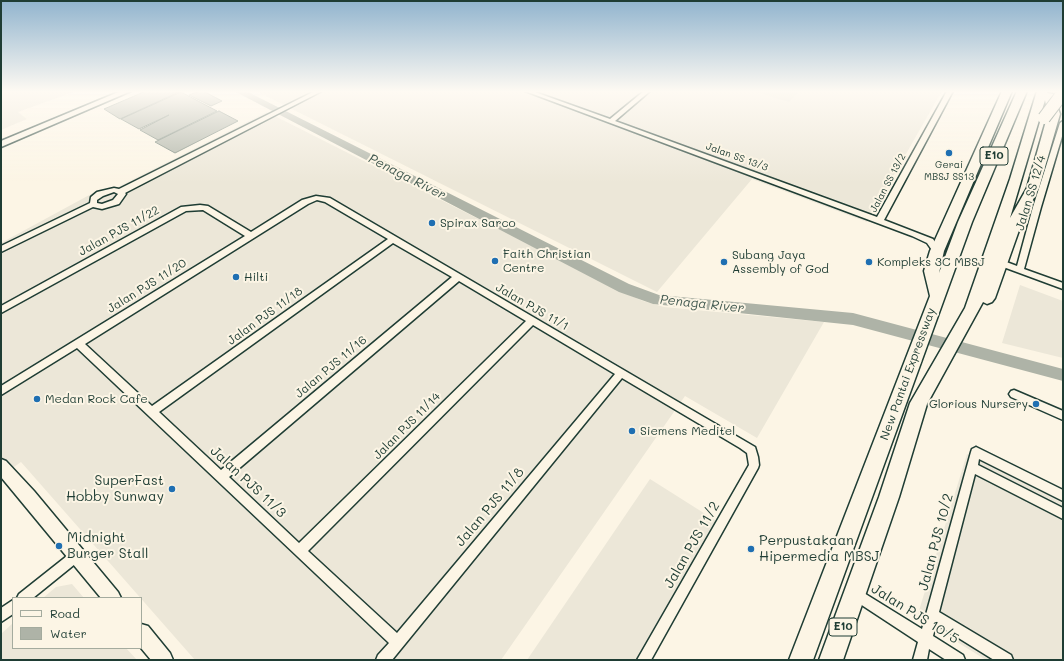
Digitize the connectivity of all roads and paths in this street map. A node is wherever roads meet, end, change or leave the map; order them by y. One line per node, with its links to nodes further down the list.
1 (43, 122): 12 (main road)
2 (54, 122): 15 (main road)
3 (258, 122): 16 (street)
4 (613, 122): 20 (street, Jalan SS 13/3)
5 (933, 122): 20 (street, Jalan SS 13/2)
6 (993, 122): 22 (highway)
7 (1008, 122): 31 (highway, New Pantai Expressway / E10)
8 (1033, 122): 32 (highway, New Pantai Expressway / E10)
9 (1043, 122): 19 (highway, bridge)
10 (1052, 122): 19 (highway)
11 (1063, 123): 28 (street, Jalan SS 12/4)
12 (14, 134): 13 (main road); 14 (main road)
13 (1, 136)
14 (1, 140)
15 (1, 144)
16 (120, 192): 18 (street); 18 (street)
17 (305, 202): 23 (street, Jalan PJS 11/20); 24 (street, Jalan PJS 11/1)
18 (93, 204): 25 (street)
19 (1016, 219): 27 (highway)
20 (879, 221): 21 (street, Jalan SS 13/3)
21 (915, 234): 22 (street, Jalan SS 13/3); 26 (street, Jalan SS 13/3)
22 (944, 234): 26 (highway)
23 (250, 236): 33 (street, Jalan PJS 11/22); 35 (street, Jalan PJS 11/20)
24 (393, 239): 29 (street, Jalan PJS 11/1); 39 (street, Jalan PJS 11/18)
25 (1, 249)
26 (937, 251): 31 (highway)
27 (1001, 263): 28 (street); 32 (highway)
28 (1020, 270): 30 (street)
29 (458, 277): 34 (street, Jalan PJS 11/1); 44 (street, Jalan PJS 11/16)
30 (1063, 286)
31 (937, 296): 62 (highway, New Pantai Expressway / E10)
32 (973, 308): 50 (highway, New Pantai Expressway / E10)
33 (1, 310)
34 (532, 321): 36 (street, Jalan PJS 11/1); 48 (street, Jalan PJS 11/14)
35 (78, 343): 37 (street, Jalan PJS 11/20); 39 (street, Jalan PJS 11/3)
36 (621, 373): 41 (street, Jalan PJS 11/1); 58 (street, Jalan PJS 11/8)
37 (1, 391)
38 (1014, 394): 40 (street)
39 (151, 412): 44 (street, Jalan PJS 11/3)
40 (1063, 416)
41 (744, 445): 61 (street, Jalan PJS 11/2)
42 (1, 466): 45 (main road)
43 (972, 467): 46 (street, Jalan PJS 10/2); 47 (street); 54 (street, Jalan PJS 10/2)
44 (220, 477): 48 (street, Jalan PJS 11/3)
45 (7, 480): 49 (main road)
46 (1063, 496)
47 (1063, 514)
48 (299, 551): 58 (street, Jalan PJS 11/3)
49 (76, 556): 51 (street); 52 (main road)
50 (855, 594): 57 (street, Jalan PJS 10/5); 63 (highway, New Pantai Expressway / E10)
51 (25, 597)
52 (111, 597)
53 (12, 607): 55 (street)
54 (933, 615): 57 (street, Jalan PJS 10/2); 66 (street)
55 (1, 616)
56 (142, 635): 59 (main road)
57 (926, 640): 64 (street, Jalan PJS 10/2); 65 (street, Jalan PJS 10/5)
58 (397, 642): 60 (street, Jalan PJS 11/8)
59 (163, 660)
60 (383, 660)
61 (644, 660)
62 (801, 660)
63 (831, 660)
64 (920, 660)
65 (958, 660)
66 (1006, 660)

